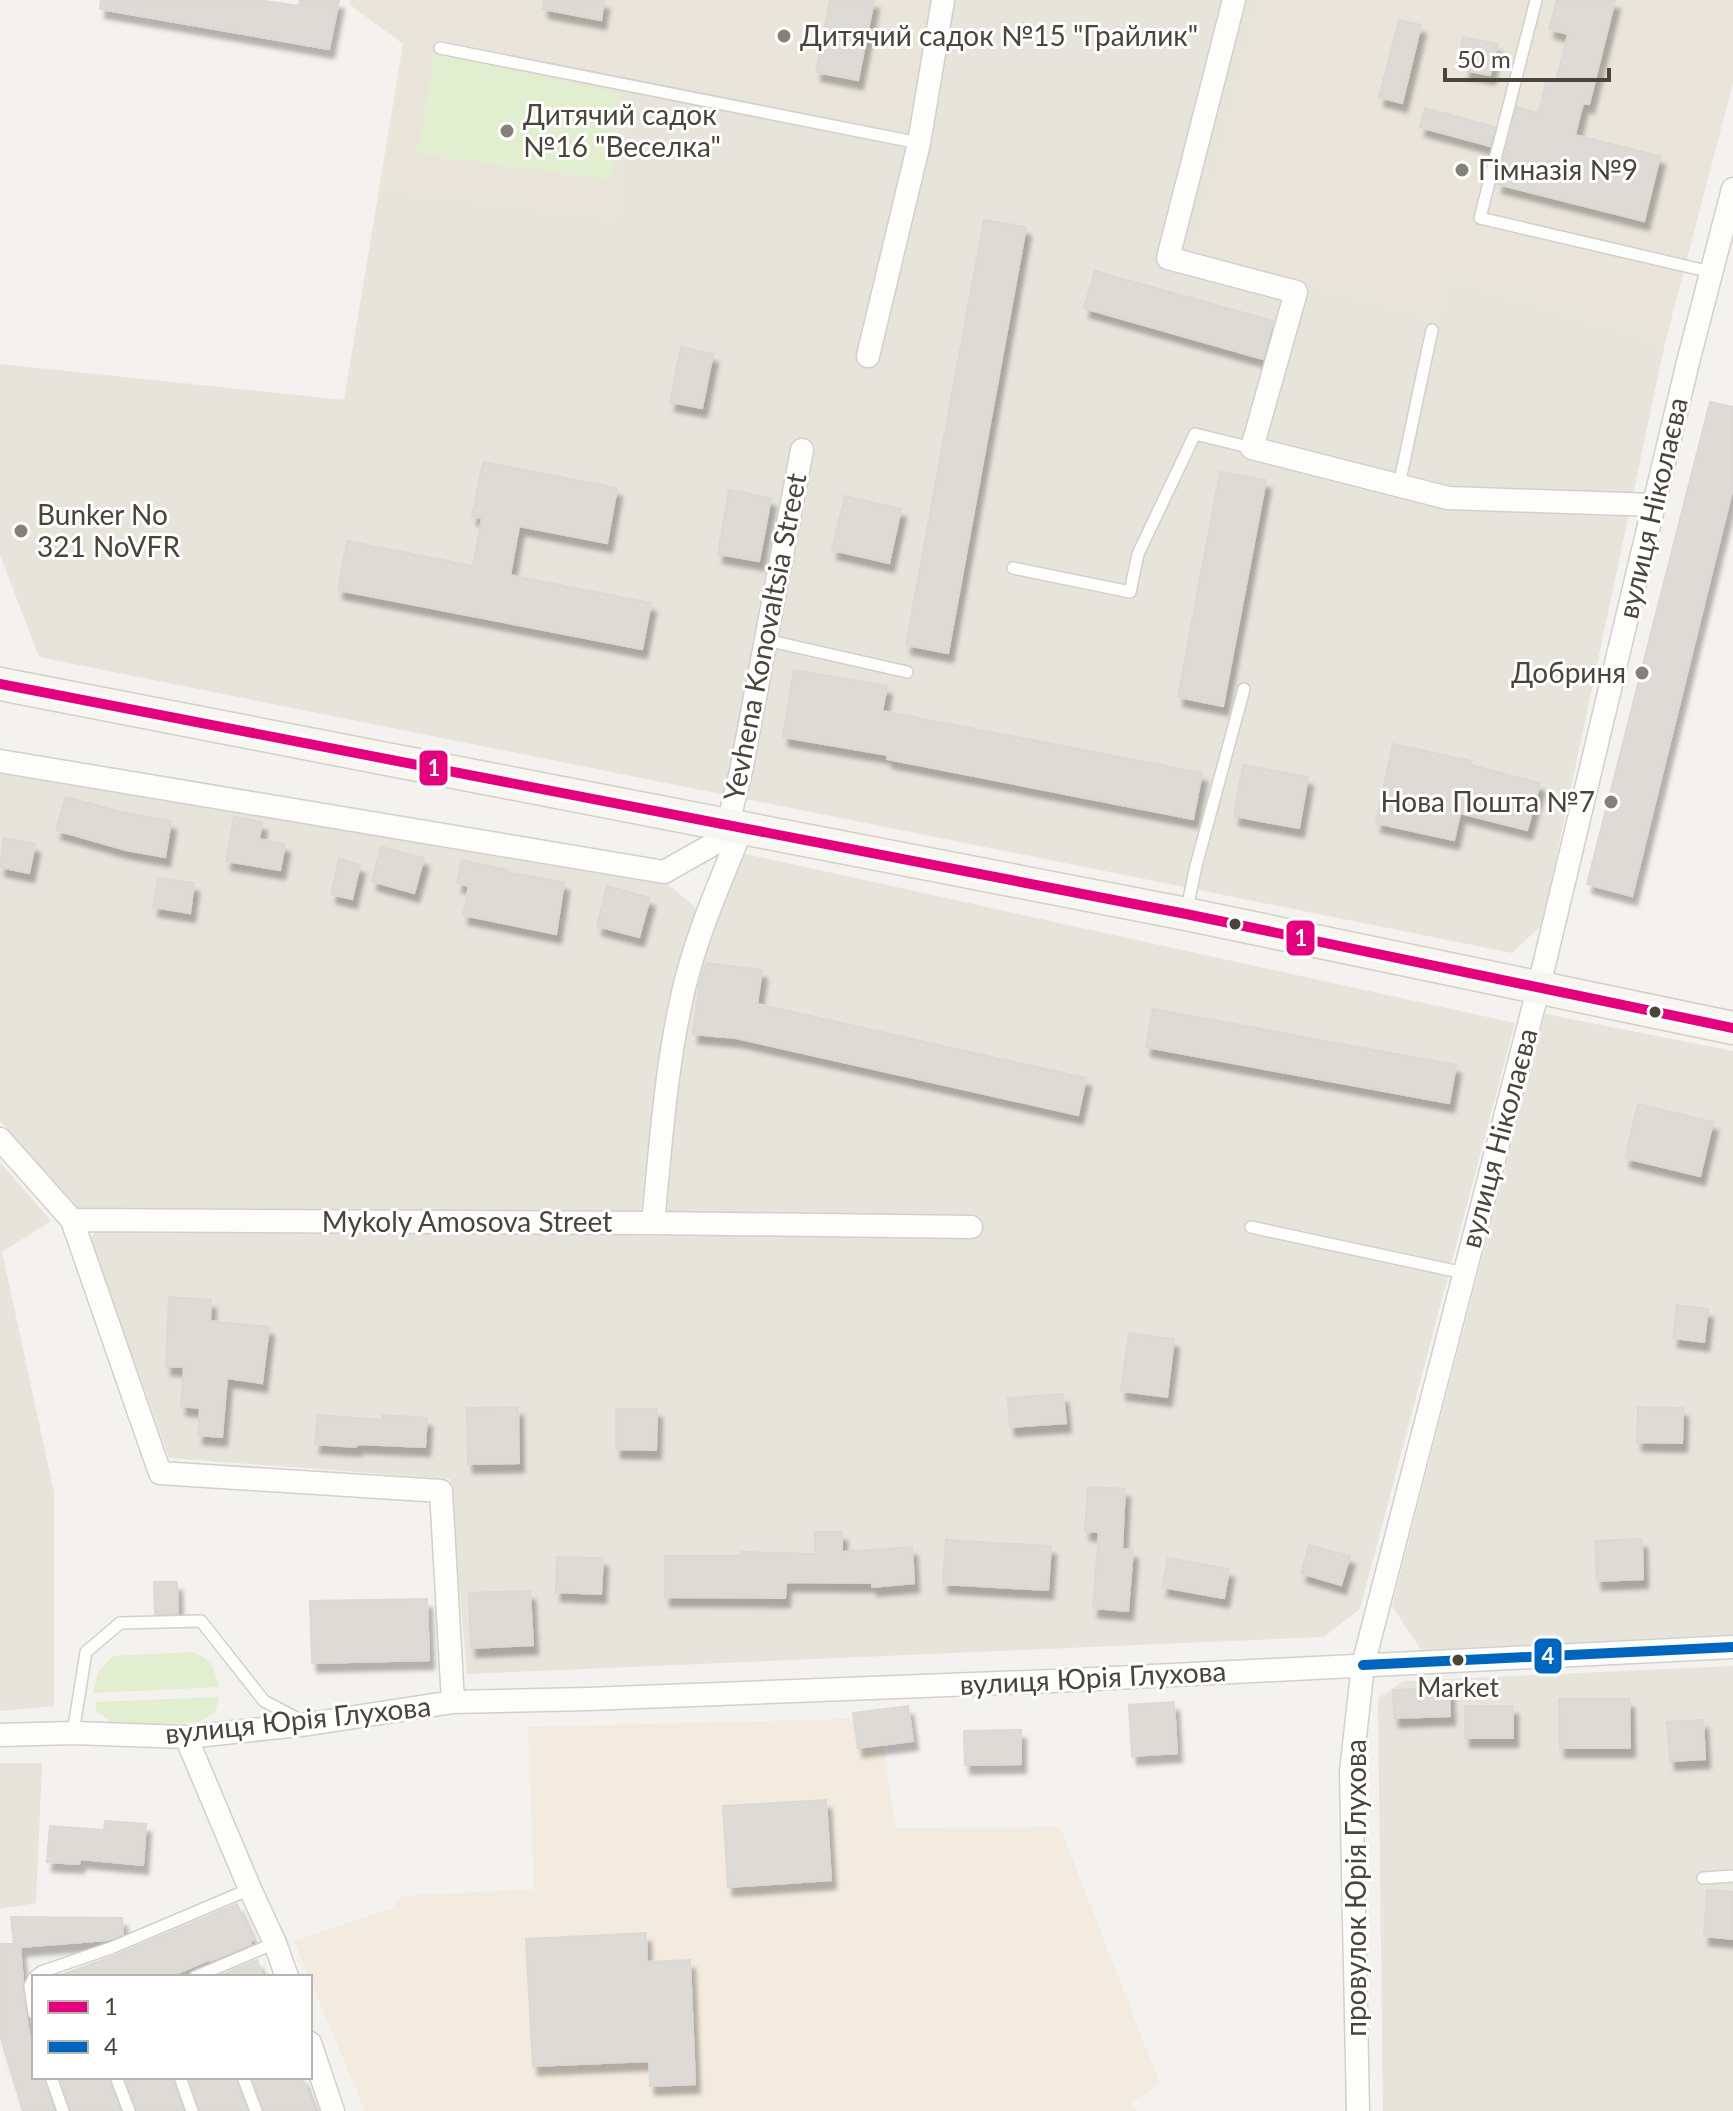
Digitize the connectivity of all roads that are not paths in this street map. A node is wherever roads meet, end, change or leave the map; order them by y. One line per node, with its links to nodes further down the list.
1 (943, 0): 5 (street)
2 (1234, 0): 10 (street)
3 (1536, 0): 7 (lane)
4 (440, 48): 5 (lane)
5 (919, 143): 9 (street)
6 (1733, 189): 7 (street, вулиця Ніколаєва)
7 (1711, 272): 13 (street, вулиця Ніколаєва)
8 (1432, 330): 12 (lane)
9 (868, 356)
10 (1252, 448): 12 (street); 14 (lane)
11 (802, 450): 15 (street, Yevhena Konovaltsia Street)
12 (1399, 485): 13 (street)
13 (1654, 505): 22 (street, вулиця Ніколаєва)
14 (1013, 568)
15 (766, 640): 16 (lane); 20 (street, Yevhena Konovaltsia Street)
16 (907, 672)
17 (0, 684): 20 (main road)
18 (1244, 689): 21 (lane)
19 (0, 761): 20 (street)
20 (735, 826): 21 (main road); 26 (street, Yevhena Konovaltsia Street)
21 (1186, 914): 22 (main road)
22 (1539, 986): 23 (main road); 29 (street, вулиця Ніколаєва)
23 (1733, 1028)
24 (0, 1139): 25 (street)
25 (72, 1220): 26 (street, Mykoly Amosova Street); 32 (street, вулиця Юрія Глухова)
26 (653, 1223): 27 (street, Mykoly Amosova Street)
27 (971, 1227)
28 (1251, 1227): 29 (lane)
29 (1464, 1273): 31 (street, вулиця Ніколаєва)
30 (1733, 1647): 31 (street, вулиця Юрія Глухова)
31 (1363, 1665): 32 (street, вулиця Юрія Глухова); 54 (street, провулок Юрія Глухова)
32 (453, 1702): 33 (street, вулиця Юрія Глухова)
33 (309, 1724): 34 (lane); 36 (street, вулиця Юрія Глухова)
34 (73, 1733): 35 (street, вулиця Юрія Глухова); 36 (street, вулиця Юрія Глухова)
35 (0, 1735)
36 (186, 1737): 39 (street)
37 (1733, 1876): 38 (lane)
38 (1703, 1878)
39 (250, 1889): 40 (street); 41 (lane)
40 (275, 1943): 42 (lane); 43 (street)
41 (37, 1975)
42 (203, 1975)
43 (286, 1975)
44 (312, 2049): 53 (street)
45 (52, 2079): 49 (lane)
46 (117, 2079): 50 (lane)
47 (181, 2079): 51 (lane)
48 (244, 2079): 52 (lane)
49 (63, 2111)
50 (129, 2111)
51 (192, 2111)
52 (256, 2111)
53 (333, 2111)
54 (1358, 2111)

